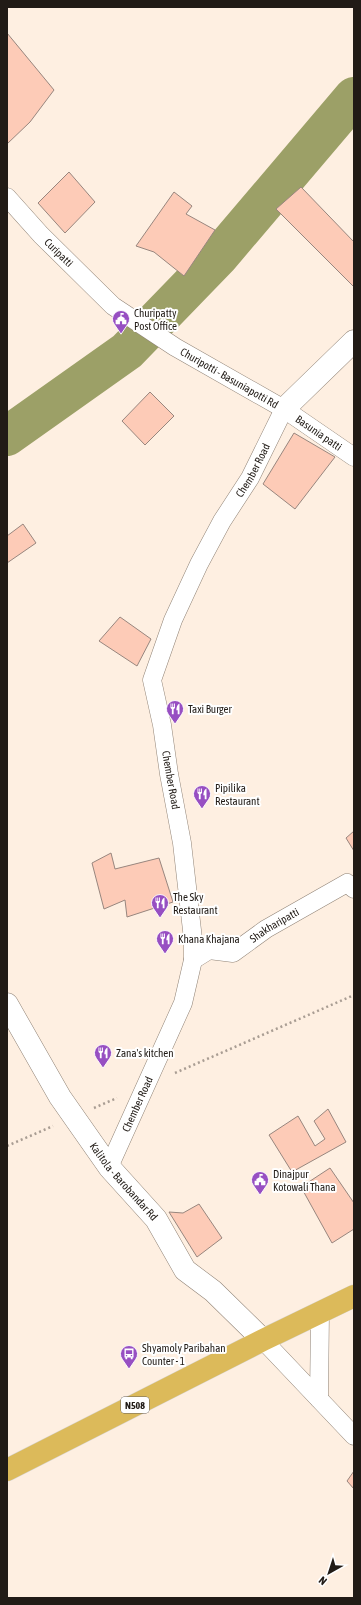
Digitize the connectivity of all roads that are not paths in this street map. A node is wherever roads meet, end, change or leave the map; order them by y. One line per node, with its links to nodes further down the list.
1 (7, 198): 3 (street, Curipatti)
2 (354, 341): 4 (street)
3 (175, 347): 4 (street, Churipotti - Basuniapotti Rd)
4 (284, 409): 5 (street, Basunia patti); 7 (street, Chember Road)
5 (354, 457)
6 (354, 889): 7 (street, Shakharipatti)
7 (193, 960): 9 (street, Chember Road)
8 (7, 1004): 9 (street, Kalitola - Barobandar Rd)
9 (110, 1166): 12 (street, Kalitola - Barobandar Rd)
10 (354, 1296): 11 (highway, N508)
11 (320, 1312): 12 (highway, N508); 13 (street)
12 (263, 1340): 13 (street); 15 (highway, N508)
13 (319, 1399): 14 (street)
14 (354, 1436)
15 (7, 1470)

